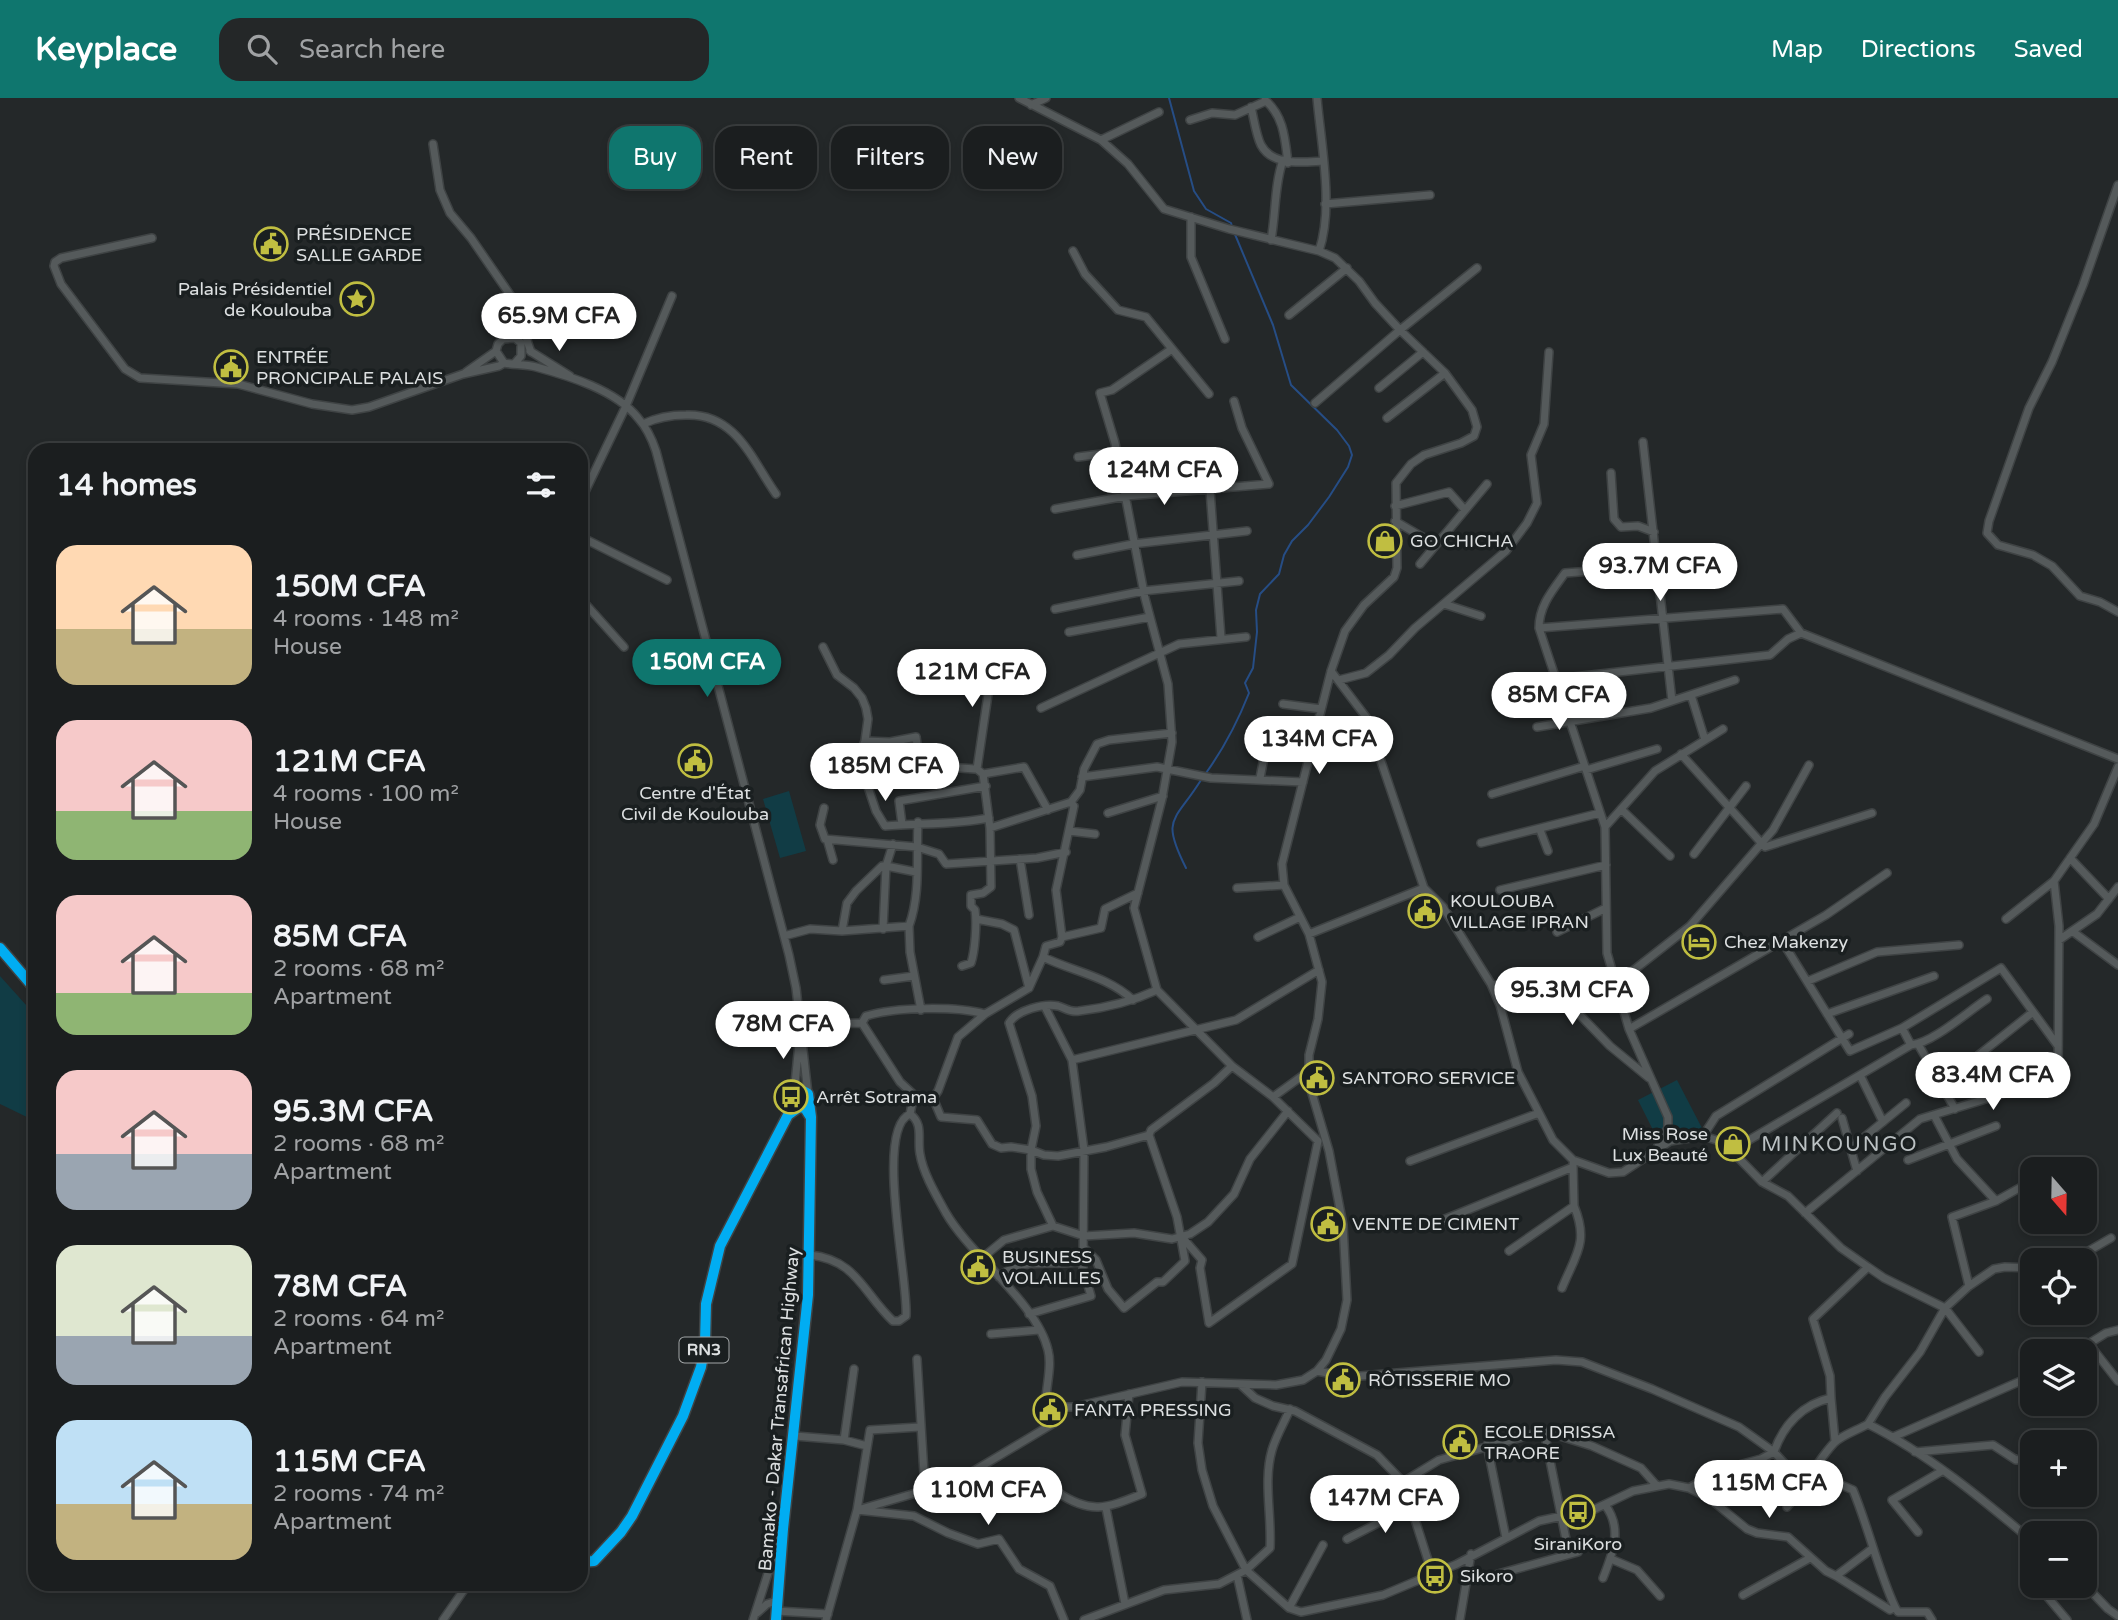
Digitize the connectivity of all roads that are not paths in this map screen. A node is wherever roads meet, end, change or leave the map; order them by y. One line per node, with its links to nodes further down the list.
1 (1019, 98): 5 (street)
2 (1046, 98): 5 (street)
3 (1317, 98): 11 (street)
4 (1265, 100): 6 (street); 12 (street)
5 (1031, 105): 9 (street)
6 (1251, 107): 8 (street); 12 (street)
7 (1159, 112): 9 (street)
8 (1190, 120)
9 (1101, 140): 16 (street)
10 (433, 144): 24 (street)
11 (1323, 161): 12 (street); 15 (street)
12 (1285, 162): 18 (street)
13 (2118, 185): 79 (street)
14 (1430, 195): 15 (street)
15 (1325, 204): 20 (street)
16 (1191, 217): 18 (street); 28 (street)
17 (152, 238): 38 (street)
18 (1271, 240): 20 (street)
19 (1073, 251): 30 (street)
20 (1319, 251): 21 (street)
21 (1347, 268): 25 (street); 26 (street)
22 (1477, 268): 26 (street)
23 (672, 296): 44 (street)
24 (519, 310): 27 (street); 32 (street)
25 (1289, 315)
26 (1400, 330): 33 (street); 43 (street)
27 (503, 339): 29 (street); 31 (street)
28 (1225, 339)
29 (521, 343): 32 (street); 36 (street)
30 (1172, 349): 41 (street); 48 (street)
31 (496, 351): 35 (street); 38 (street)
32 (531, 352): 39 (street)
33 (1423, 352): 37 (street); 40 (street)
34 (1549, 352): 76 (street)
35 (504, 363): 36 (street); 38 (street)
36 (515, 363): 39 (street)
37 (1445, 373): 45 (street); 58 (street)
38 (463, 374)
39 (583, 383): 44 (street)
40 (1379, 388)
41 (1209, 394)
42 (1234, 401): 55 (street)
43 (1315, 404)
44 (626, 406): 46 (street); 54 (street)
45 (1387, 418)
46 (643, 424): 56 (street); 178 (street)
47 (1643, 442): 63 (street)
48 (1117, 452): 49 (street); 51 (street)
49 (1078, 457)
50 (1188, 467): 51 (street)
51 (1121, 473): 57 (street)
52 (1611, 473): 63 (street)
53 (1487, 484): 60 (street)
54 (588, 485)
55 (1210, 490): 57 (street); 64 (street)
56 (776, 494)
57 (1126, 496): 59 (street); 66 (street)
58 (1395, 506): 60 (street); 61 (street)
59 (1055, 509)
60 (1465, 510): 67 (street)
61 (1395, 521): 67 (street); 93 (street)
62 (1247, 531): 64 (street)
63 (1654, 532): 71 (street)
64 (1215, 536): 66 (street); 74 (street)
65 (588, 540): 72 (street)
66 (1133, 544): 68 (street); 75 (street)
67 (1436, 545): 70 (street)
68 (1077, 555)
69 (1727, 561): 71 (street)
70 (1420, 564)
71 (1658, 566): 82 (street); 83 (street)
72 (667, 580)
73 (1240, 581): 74 (street)
74 (1216, 583): 75 (street); 87 (street)
75 (1143, 591): 78 (street); 81 (street)
76 (1444, 604): 80 (street); 95 (street)
77 (588, 607): 89 (street)
78 (1055, 609)
79 (2118, 612)
80 (1481, 616)
81 (1150, 617): 84 (street); 90 (street)
82 (1663, 617): 83 (street); 85 (street); 92 (street)
83 (1539, 628): 94 (street)
84 (1069, 632)
85 (1801, 633): 92 (street); 111 (street)
86 (1246, 637): 87 (street)
87 (1221, 638): 90 (street)
88 (823, 646): 108 (street)
89 (624, 647)
90 (1159, 653): 100 (street); 105 (street)
91 (994, 654): 117 (street)
92 (1669, 666): 94 (street); 98 (street)
93 (1331, 671): 95 (street); 101 (street)
94 (1556, 679): 102 (street)
95 (1339, 680): 163 (street)
96 (1735, 680): 97 (street)
97 (1691, 695): 98 (street); 107 (street)
98 (1672, 701): 102 (street)
99 (1283, 704): 101 (street)
100 (1041, 708)
101 (1321, 709): 121 (street)
102 (1570, 722): 103 (street); 115 (street)
103 (1537, 727)
104 (1723, 729): 107 (street)
105 (1172, 733): 116 (street); 118 (street)
106 (1268, 737): 120 (street)
107 (1705, 740): 110 (street)
108 (865, 741): 113 (street); 119 (street)
109 (1657, 748): 115 (street)
110 (1681, 754): 128 (street); 129 (street)
111 (2118, 759)
112 (1809, 765): 145 (street)
113 (920, 767): 117 (street); 119 (street)
114 (2118, 767): 151 (street)
115 (1586, 768): 124 (street); 132 (street)
116 (1168, 769): 118 (street); 120 (street); 125 (street)
117 (980, 771): 122 (street); 130 (street)
118 (1082, 777): 126 (street)
119 (865, 778): 136 (street)
120 (1260, 778): 121 (street)
121 (1303, 782): 160 (street)
122 (986, 786): 134 (street); 136 (street)
123 (1746, 786): 128 (street)
124 (1492, 794)
125 (1163, 796): 131 (street); 165 (street)
126 (1071, 802): 130 (street); 140 (street)
127 (824, 808): 142 (street)
128 (1729, 808): 145 (street); 149 (street)
129 (1620, 809): 137 (street); 150 (street)
130 (1048, 810): 138 (street)
131 (1108, 813)
132 (1601, 813): 137 (street); 139 (street)
133 (1872, 813): 145 (street)
134 (989, 818): 135 (street); 138 (street)
135 (918, 822): 136 (street); 146 (street)
136 (902, 824)
137 (1605, 827): 155 (street)
138 (990, 828): 154 (street)
139 (1540, 830): 143 (street); 147 (street)
140 (1069, 831): 141 (street); 148 (street)
141 (1096, 834)
142 (827, 839): 144 (street); 153 (street)
143 (1481, 843)
144 (893, 844): 146 (street); 156 (street)
145 (1761, 844): 195 (street)
146 (917, 847): 154 (street); 157 (street)
147 (1548, 851)
148 (1066, 852): 152 (street); 179 (street)
149 (1694, 854)
150 (1671, 856)
151 (2070, 858): 159 (street); 166 (street)
152 (1020, 859): 154 (street); 168 (street)
153 (833, 860)
154 (991, 861): 170 (street)
155 (1606, 865): 164 (street); 167 (street)
156 (886, 866): 157 (street); 173 (street); 174 (street)
157 (916, 872): 172 (street)
158 (1887, 873): 182 (street)
159 (2054, 881): 171 (street); 181 (street)
160 (1283, 885): 162 (street); 169 (street)
161 (2118, 887): 166 (street)
162 (1237, 888)
163 (1424, 888): 177 (street); 194 (street)
164 (1500, 890)
165 (1138, 893): 179 (street); 197 (street)
166 (2109, 899): 175 (street)
167 (1606, 908): 176 (street); 195 (street)
168 (1029, 915)
169 (1300, 918): 177 (street); 180 (street)
170 (976, 919): 187 (street); 196 (street)
171 (2006, 919)
172 (909, 926): 173 (street); 189 (street)
173 (883, 929): 174 (street)
174 (842, 931): 178 (street)
175 (2072, 931): 181 (street); 186 (street)
176 (1557, 932)
177 (1309, 934): 188 (street)
178 (784, 936): 206 (street)
179 (1062, 937): 185 (street)
180 (1258, 937)
181 (2059, 940): 212 (street)
182 (1782, 941): 193 (street); 209 (street)
183 (1959, 945): 193 (street)
184 (0, 948): 192 (highway)
185 (1043, 957): 196 (street); 199 (street)
186 (2118, 965)
187 (962, 967)
188 (1319, 970): 208 (street); 215 (street)
189 (914, 976): 191 (street); 201 (street)
190 (1934, 976): 204 (street)
191 (884, 980)
192 (28, 981)
193 (1808, 981): 204 (street)
194 (1491, 984): 217 (street); 227 (street)
195 (1616, 984): 209 (street)
196 (1028, 988): 203 (street)
197 (1157, 990): 199 (street); 208 (street)
198 (1987, 999): 211 (street)
199 (1133, 1000): 200 (street)
200 (1045, 1007): 213 (street); 239 (street)
201 (921, 1010): 203 (street); 205 (street)
202 (2033, 1012): 207 (street); 212 (street); 218 (street)
203 (985, 1014): 223 (street)
204 (1827, 1014): 210 (street)
205 (862, 1023): 206 (street); 221 (street)
206 (800, 1028): 219 (street); 220 (street)
207 (1902, 1028): 210 (street); 211 (street)
208 (1195, 1029): 213 (street); 214 (street)
209 (1629, 1029): 217 (street)
210 (1846, 1036): 235 (street)
211 (1914, 1044): 216 (street); 218 (street)
212 (2058, 1046): 225 (street)
213 (1072, 1060): 240 (street)
214 (1232, 1066): 222 (street); 234 (street)
215 (1309, 1071): 222 (street); 277 (street)
216 (1860, 1074): 232 (street); 241 (street)
217 (1650, 1079): 238 (street)
218 (1941, 1085): 225 (street)
219 (794, 1094): 220 (highway); 229 (highway, RN3)
220 (808, 1094): 231 (highway, Bamako - Dakar Transafrican Highway)
221 (914, 1095): 223 (street); 228 (street)
222 (1273, 1097): 226 (street)
223 (933, 1098): 239 (street)
224 (1906, 1103): 232 (street)
225 (1955, 1109): 230 (street)
226 (1288, 1111): 254 (street); 254 (street)
227 (1539, 1113): 243 (street); 244 (street)
228 (910, 1114): 259 (street); 260 (street)
229 (788, 1115): 231 (highway); 323 (highway, RN3)
230 (1934, 1115): 236 (street); 245 (street)
231 (811, 1117): 259 (highway, Bamako - Dakar Transafrican Highway)
232 (1883, 1122): 237 (street)
233 (1996, 1126): 236 (street)
234 (1149, 1135): 240 (street); 254 (street)
235 (1703, 1136): 238 (street); 241 (street)
236 (1949, 1144): 242 (street); 248 (street)
237 (1851, 1148): 245 (street); 246 (street)
238 (1656, 1149): 244 (street)
239 (1031, 1150): 240 (street); 252 (street)
240 (1084, 1150): 253 (street)
241 (1732, 1150): 246 (street)
242 (1908, 1160)
243 (1410, 1161)
244 (1573, 1163): 249 (street); 251 (street)
245 (1857, 1171): 250 (street)
246 (1762, 1182): 250 (street)
247 (2020, 1188): 248 (street)
248 (1996, 1201): 265 (street)
249 (1574, 1206): 258 (street); 266 (street)
250 (1805, 1213): 262 (street)
251 (1433, 1224)
252 (1053, 1226): 253 (street); 260 (street)
253 (1084, 1236): 254 (street); 257 (street)
254 (1182, 1237): 257 (street)
255 (2112, 1238): 256 (street)
256 (2094, 1248)
257 (1085, 1250): 261 (street)
258 (1509, 1251)
259 (810, 1255): 289 (highway, Bamako - Dakar Transafrican Highway)
260 (982, 1258): 264 (street)
261 (1084, 1261): 264 (street); 268 (street)
262 (1868, 1267): 267 (street); 283 (street)
263 (2020, 1268): 265 (street)
264 (999, 1277): 268 (street)
265 (1969, 1286): 267 (street)
266 (1562, 1288)
267 (1945, 1308): 273 (street); 286 (street)
268 (1028, 1314): 270 (street)
269 (2118, 1329): 272 (street)
270 (1039, 1330): 271 (street); 284 (street)
271 (991, 1334)
272 (2097, 1339)
273 (1979, 1352)
274 (2097, 1354): 279 (street)
275 (916, 1359): 287 (street)
276 (854, 1369): 291 (street)
277 (1317, 1371): 281 (street); 295 (street)
278 (2020, 1381): 290 (street)
279 (2118, 1381)
280 (1202, 1382): 281 (street); 282 (street); 324 (street)
281 (1241, 1384): 285 (street)
282 (1129, 1394): 284 (street); 308 (street)
283 (1831, 1398): 292 (street); 295 (street)
284 (1060, 1407): 303 (street)
285 (1290, 1409): 300 (street); 324 (street)
286 (1868, 1424): 290 (street); 292 (street)
287 (920, 1427): 294 (street); 303 (street)
288 (1544, 1431): 293 (street); 301 (street); 310 (street)
289 (794, 1436): 291 (street); 311 (highway, Bamako - Dakar Transafrican Highway)
290 (1893, 1437): 296 (street)
291 (844, 1440): 294 (street)
292 (1835, 1441): 299 (street)
293 (1487, 1445): 300 (street); 314 (street)
294 (867, 1446): 309 (street)
295 (1774, 1452): 299 (street); 302 (street)
296 (1914, 1452): 297 (street); 298 (street)
297 (2020, 1459)
298 (1942, 1471): 312 (street); 313 (street)
299 (1807, 1480): 307 (street); 317 (street)
300 (1403, 1482): 306 (street)
301 (1657, 1486): 302 (street); 305 (street)
302 (1689, 1488): 321 (street)
303 (925, 1490): 309 (street)
304 (1057, 1492): 308 (street)
305 (1605, 1505): 310 (street); 322 (street)
306 (1411, 1506): 315 (street); 327 (street)
307 (1787, 1507)
308 (1106, 1508): 335 (street)
309 (857, 1510): 340 (street); 344 (street)
310 (1560, 1515): 314 (street); 319 (street)
311 (783, 1529): 337 (highway, Bamako - Dakar Transafrican Highway); 343 (street)
312 (2020, 1531)
313 (1918, 1532)
314 (1506, 1538): 320 (street)
315 (1346, 1539)
316 (1323, 1545): 336 (street)
317 (1873, 1548): 328 (street); 338 (street)
318 (1578, 1552): 319 (street)
319 (1569, 1554): 325 (street)
320 (1471, 1556): 327 (street); 341 (street)
321 (1810, 1558): 328 (street); 331 (street)
322 (1611, 1559): 329 (street); 332 (street)
323 (588, 1561)
324 (1247, 1570): 326 (street); 336 (street)
325 (1498, 1574)
326 (1237, 1575): 335 (street); 346 (street)
327 (1433, 1576): 336 (street)
328 (1836, 1576): 338 (street)
329 (1603, 1578)
330 (463, 1591): 342 (street)
331 (1743, 1595)
332 (1660, 1596)
333 (2048, 1598): 348 (street)
334 (2097, 1598): 339 (street)
335 (1125, 1604): 345 (street)
336 (1289, 1608)
337 (776, 1611): 340 (street); 343 (street)
338 (1897, 1613): 347 (street)
339 (2118, 1616)
340 (827, 1617)
341 (1460, 1619)
342 (443, 1620)
343 (753, 1620)
344 (1064, 1620)
345 (1084, 1620)
346 (1247, 1620)
347 (1932, 1620)
348 (2067, 1620)

